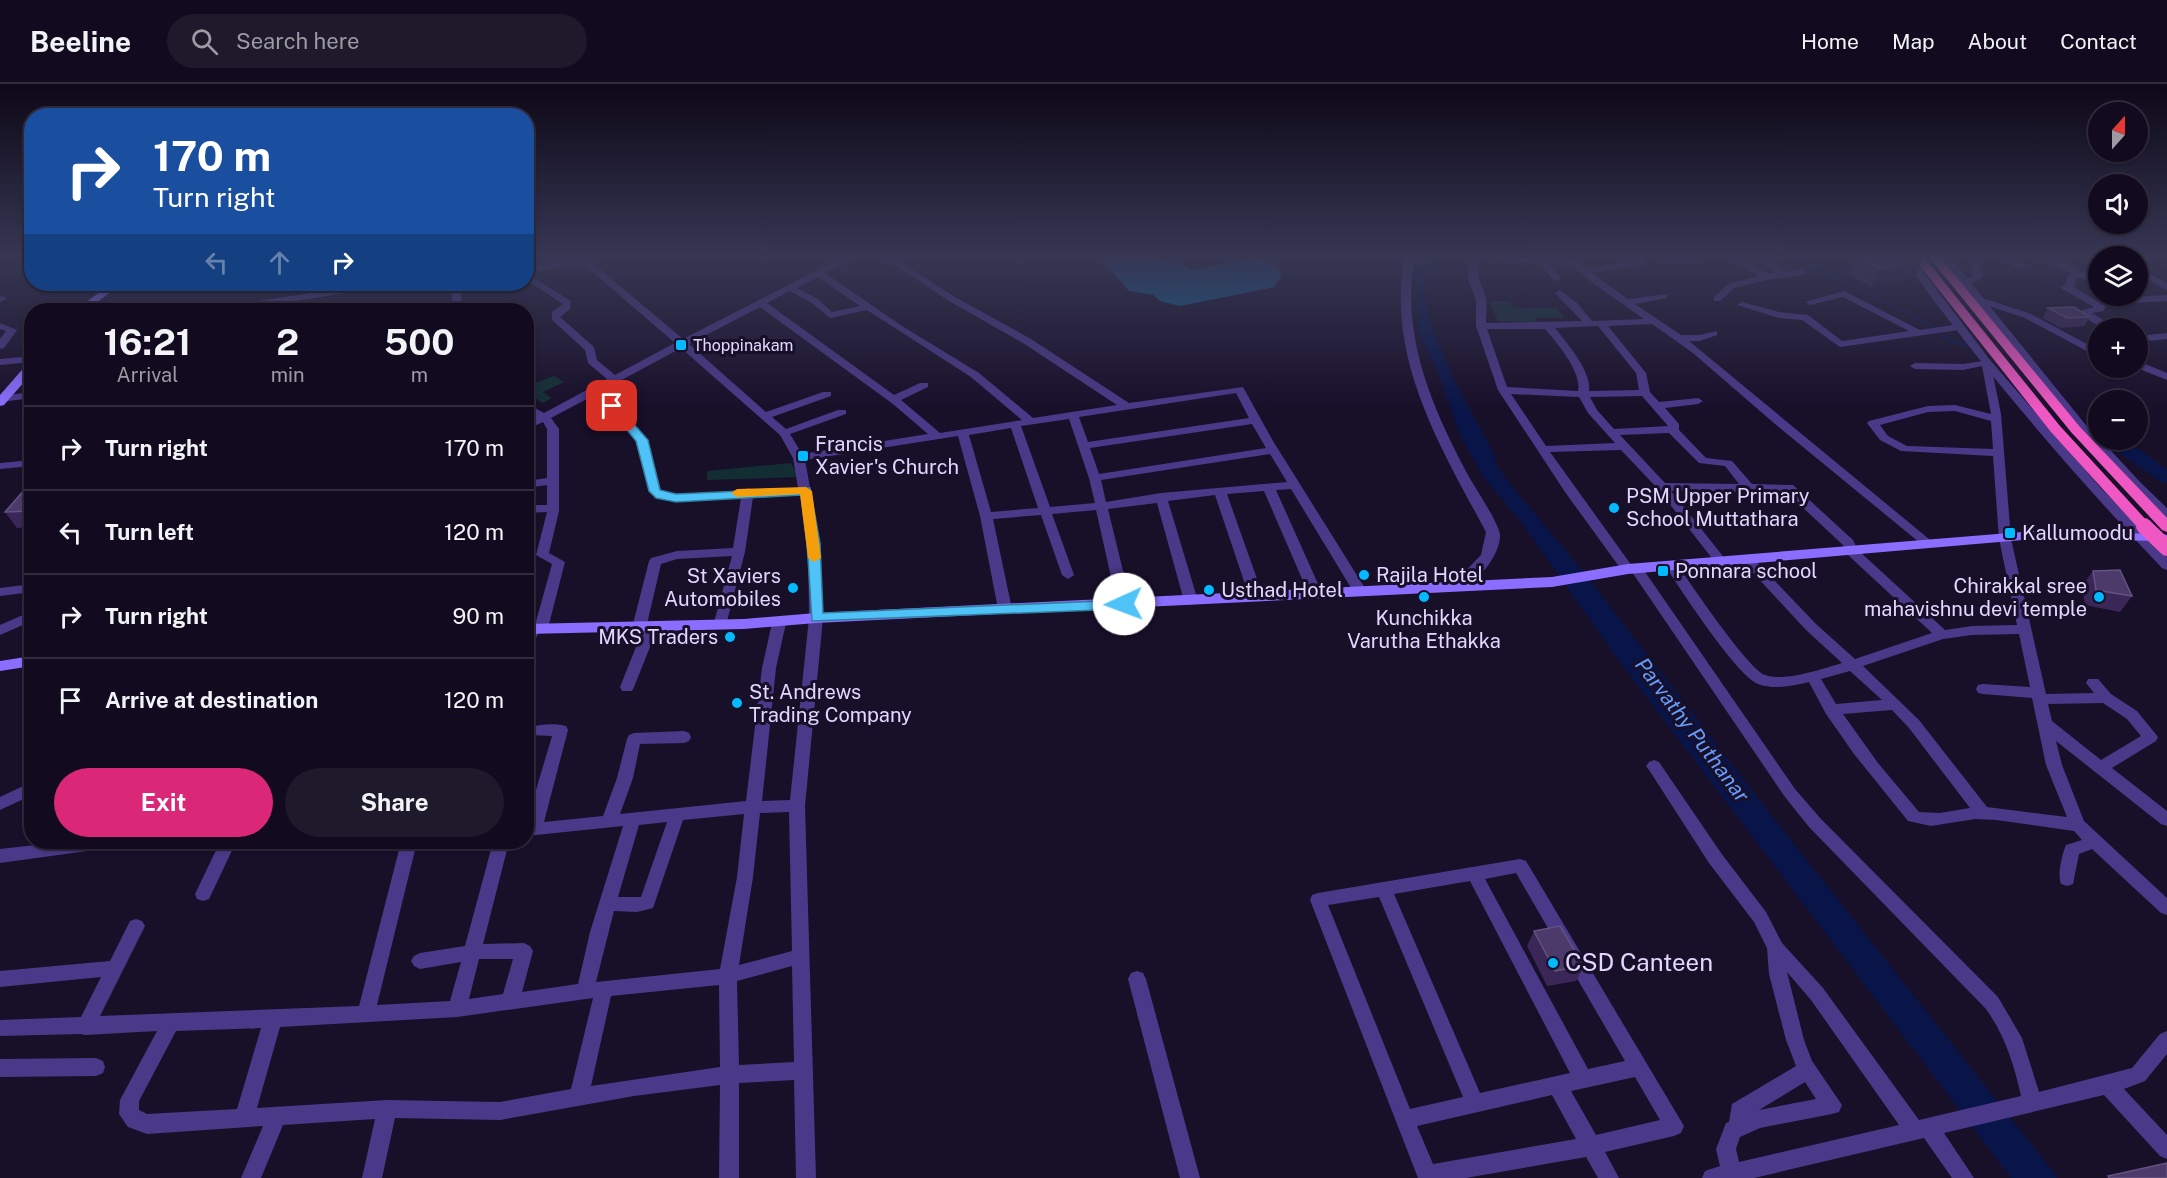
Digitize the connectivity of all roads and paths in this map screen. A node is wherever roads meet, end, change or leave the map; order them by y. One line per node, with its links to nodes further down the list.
1 (565, 308): 43 (street)
2 (641, 308): 33 (street)
3 (751, 308): 33 (street)
4 (768, 308): 51 (street)
5 (823, 308): 6 (street)
6 (864, 308)
7 (871, 308): 63 (street)
8 (968, 308): 54 (street)
9 (1405, 308): 110 (street)
10 (1481, 308): 25 (street)
11 (1577, 308): 24 (street)
12 (1636, 308): 22 (street)
13 (1753, 308): 29 (street)
14 (1872, 308): 29 (street)
15 (1945, 308): 27 (street)
16 (1958, 308): 97 (highway)
17 (1976, 308): 96 (highway)
18 (1987, 308): 94 (street)
19 (2004, 308): 35 (street)
20 (2100, 308): 21 (street)
21 (2092, 318)
22 (1656, 321): 24 (street); 31 (street)
23 (0, 323): 34 (street)
24 (1595, 324): 26 (street); 47 (street)
25 (1481, 326): 26 (street); 46 (street)
26 (1548, 326): 49 (street)
27 (1959, 327): 29 (street); 38 (street)
28 (1713, 333): 31 (street)
29 (1919, 333)
30 (2166, 337): 32 (street)
31 (1679, 338): 100 (street)
32 (2148, 338)
33 (682, 343): 43 (street); 58 (street)
34 (0, 346)
35 (2088, 349)
36 (24, 360): 37 (street)
37 (0, 362)
38 (1986, 362): 39 (street); 61 (street); 97 (street)
39 (1915, 366)
40 (2148, 368): 41 (street)
41 (2167, 377)
42 (24, 378): 52 (main road)
43 (614, 379): 45 (street)
44 (924, 385): 51 (street)
45 (597, 389): 60 (street); 88 (street)
46 (1503, 390): 49 (street); 73 (street)
47 (1645, 393): 49 (street); 55 (street)
48 (827, 394): 58 (street)
49 (1583, 394): 67 (street)
50 (24, 396): 52 (street)
51 (893, 399): 70 (street)
52 (1, 400)
53 (1698, 401): 55 (street)
54 (1126, 406): 59 (street); 62 (street)
55 (1656, 406): 66 (street)
56 (534, 411): 60 (street)
57 (842, 412): 68 (street)
58 (764, 416): 68 (street)
59 (1072, 416): 63 (street); 71 (street)
60 (545, 418): 64 (street); 80 (street)
61 (1996, 419): 75 (street); 75 (street)
62 (1255, 420): 71 (street); 74 (street)
63 (1031, 422): 65 (street)
64 (534, 423)
65 (1015, 424): 69 (street); 93 (street)
66 (1672, 430): 67 (street); 85 (street)
67 (1611, 432): 72 (street)
68 (784, 433): 76 (street)
69 (963, 433): 70 (street); 95 (street)
70 (938, 437): 76 (street)
71 (1083, 446): 79 (street)
72 (1625, 446): 73 (street); 84 (street)
73 (1544, 449): 108 (street)
74 (1272, 450): 79 (street); 82 (street)
75 (1998, 453): 99 (street)
76 (799, 458): 87 (street)
77 (24, 464): 78 (street)
78 (0, 466)
79 (1095, 478): 90 (street)
80 (552, 481): 81 (street); 91 (street)
81 (534, 484)
82 (1296, 485): 83 (street); 113 (street)
83 (1268, 486): 86 (street); 114 (street)
84 (1662, 487): 85 (street); 105 (street)
85 (1748, 487): 103 (street)
86 (1220, 490): 89 (street); 115 (street)
87 (806, 491): 88 (street); 119 (street)
88 (748, 492): 102 (street)
89 (1161, 497): 90 (street); 116 (street)
90 (1101, 506): 93 (street); 117 (street)
91 (553, 508): 92 (street); 124 (street)
92 (534, 509)
93 (1044, 510): 95 (street); 109 (street)
94 (2167, 515)
95 (986, 516): 118 (street)
96 (2167, 527)
97 (2141, 532): 98 (main road); 99 (main road); 101 (highway, bridge); 106 (street)
98 (2167, 538)
99 (2005, 539): 100 (main road); 125 (street)
100 (1929, 544): 103 (main road)
101 (2167, 548)
102 (739, 552): 122 (street); 123 (street)
103 (1852, 552): 104 (main road); 127 (street)
104 (1747, 559): 105 (main road); 129 (street)
105 (1722, 563): 107 (main road)
106 (2167, 565)
107 (1672, 567): 108 (main road); 131 (street)
108 (1632, 569): 110 (main road); 197 (street)
109 (1068, 575)
110 (1458, 586): 113 (main road)
111 (24, 589): 112 (street)
112 (0, 591)
113 (1361, 593): 114 (main road)
114 (1316, 595): 115 (main road)
115 (1256, 596): 116 (main road)
116 (1191, 602): 117 (main road)
117 (1124, 604): 118 (main road)
118 (1005, 609): 119 (main road)
119 (816, 618): 121 (main road); 146 (street)
120 (24, 619): 126 (street)
121 (778, 623): 122 (main road); 147 (street)
122 (720, 626): 123 (main road)
123 (645, 627): 124 (main road); 133 (street)
124 (534, 629)
125 (2023, 629): 127 (street); 135 (street)
126 (0, 630)
127 (1942, 635): 129 (street)
128 (24, 662): 130 (main road)
129 (1852, 664): 131 (street); 137 (street)
130 (0, 666)
131 (1813, 677): 138 (street)
132 (2093, 683): 136 (street)
133 (627, 687)
134 (1983, 689): 135 (street)
135 (2038, 696): 136 (street); 139 (street)
136 (2106, 698): 143 (street)
137 (1895, 704): 138 (street); 148 (street)
138 (1831, 710): 148 (street)
139 (2044, 723): 143 (street); 154 (street)
140 (535, 731): 150 (street)
141 (684, 737): 153 (street)
142 (1654, 766): 169 (street)
143 (2101, 767): 152 (street)
144 (24, 792): 145 (street)
145 (0, 804)
146 (797, 806): 147 (street); 171 (street)
147 (752, 807): 149 (street); 174 (street)
148 (1982, 812): 154 (street)
149 (677, 815): 151 (street); 166 (street)
150 (534, 817)
151 (633, 819): 153 (street); 166 (street)
152 (2167, 820)
153 (609, 822): 155 (street)
154 (2078, 825): 156 (street)
155 (534, 830)
156 (2094, 842): 163 (street); 167 (street)
157 (54, 849): 161 (street)
158 (225, 849): 165 (street)
159 (407, 849): 180 (street)
160 (499, 849): 170 (street)
161 (0, 856)
162 (1474, 874): 164 (street); 187 (street); 192 (street)
163 (2067, 879)
164 (1384, 889): 196 (street); 201 (street)
165 (203, 894)
166 (608, 904): 177 (street)
167 (2167, 908)
168 (136, 926): 173 (street)
169 (1776, 948): 190 (street); 203 (street)
170 (472, 952): 172 (street); 178 (street); 179 (street)
171 (801, 956): 174 (street); 189 (street)
172 (420, 962)
173 (113, 968): 175 (street); 183 (street)
174 (728, 976): 177 (street); 191 (street)
175 (0, 979)
176 (1137, 979): 211 (street)
177 (594, 990): 178 (street); 195 (street)
178 (510, 1002): 179 (street)
179 (457, 1009): 180 (street)
180 (366, 1015): 181 (street)
181 (273, 1019): 182 (street); 200 (street)
182 (171, 1022): 183 (street); 200 (street)
183 (85, 1027): 184 (street)
184 (4, 1032)
185 (2167, 1040): 194 (street)
186 (96, 1067): 188 (street)
187 (1639, 1067): 192 (street); 204 (street)
188 (0, 1068)
189 (804, 1070): 191 (street); 210 (street)
190 (1807, 1070): 202 (street); 202 (street)
191 (730, 1075): 195 (street); 209 (street)
192 (1583, 1079): 193 (street)
193 (1557, 1085): 196 (street); 204 (street)
194 (2108, 1085): 197 (street); 205 (street)
195 (579, 1097): 198 (street)
196 (1475, 1104): 201 (street)
197 (2024, 1105): 203 (street)
198 (387, 1109): 199 (street); 208 (street)
199 (278, 1115): 200 (street); 207 (street)
200 (244, 1118)
201 (1406, 1119): 204 (street)
202 (1738, 1128): 206 (street)
203 (1921, 1128): 206 (street); 214 (street)
204 (1592, 1146): 212 (street)
205 (2167, 1149)
206 (1732, 1173): 213 (street)
207 (251, 1178)
208 (372, 1178)
209 (729, 1178)
210 (806, 1178)
211 (1190, 1178)
212 (1609, 1178)
213 (1712, 1178)
214 (1964, 1178)

